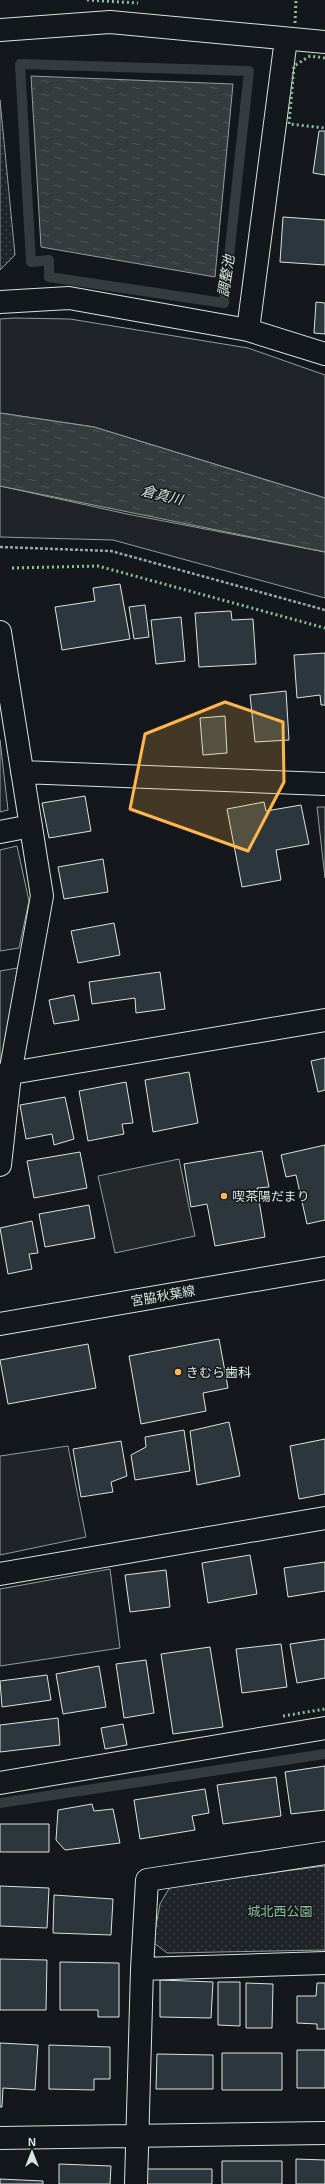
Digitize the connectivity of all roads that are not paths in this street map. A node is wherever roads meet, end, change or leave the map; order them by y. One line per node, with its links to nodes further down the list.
1 (0, 30): 2 (street)
2 (286, 39): 3 (street); 5 (street)
3 (325, 42)
4 (0, 302): 5 (street)
5 (248, 330): 6 (street)
6 (325, 354)
7 (0, 632): 8 (street)
8 (22, 772): 9 (street); 10 (street)
9 (325, 784)
10 (31, 826): 11 (street); 13 (street)
11 (0, 832)
12 (325, 1020): 13 (street)
13 (5, 1074): 14 (street)
14 (0, 1164)
15 (325, 1268): 16 (street, 宮脇秋葉線)
16 (0, 1324)
17 (325, 1518): 18 (street)
18 (0, 1574)
19 (325, 1728): 20 (street)
20 (0, 1783)
21 (325, 1853): 23 (street)
22 (325, 1963): 23 (street)
23 (142, 1969): 25 (street)
24 (325, 2133): 25 (street)
25 (137, 2137): 26 (street); 27 (street)
26 (0, 2138)
27 (136, 2184)

